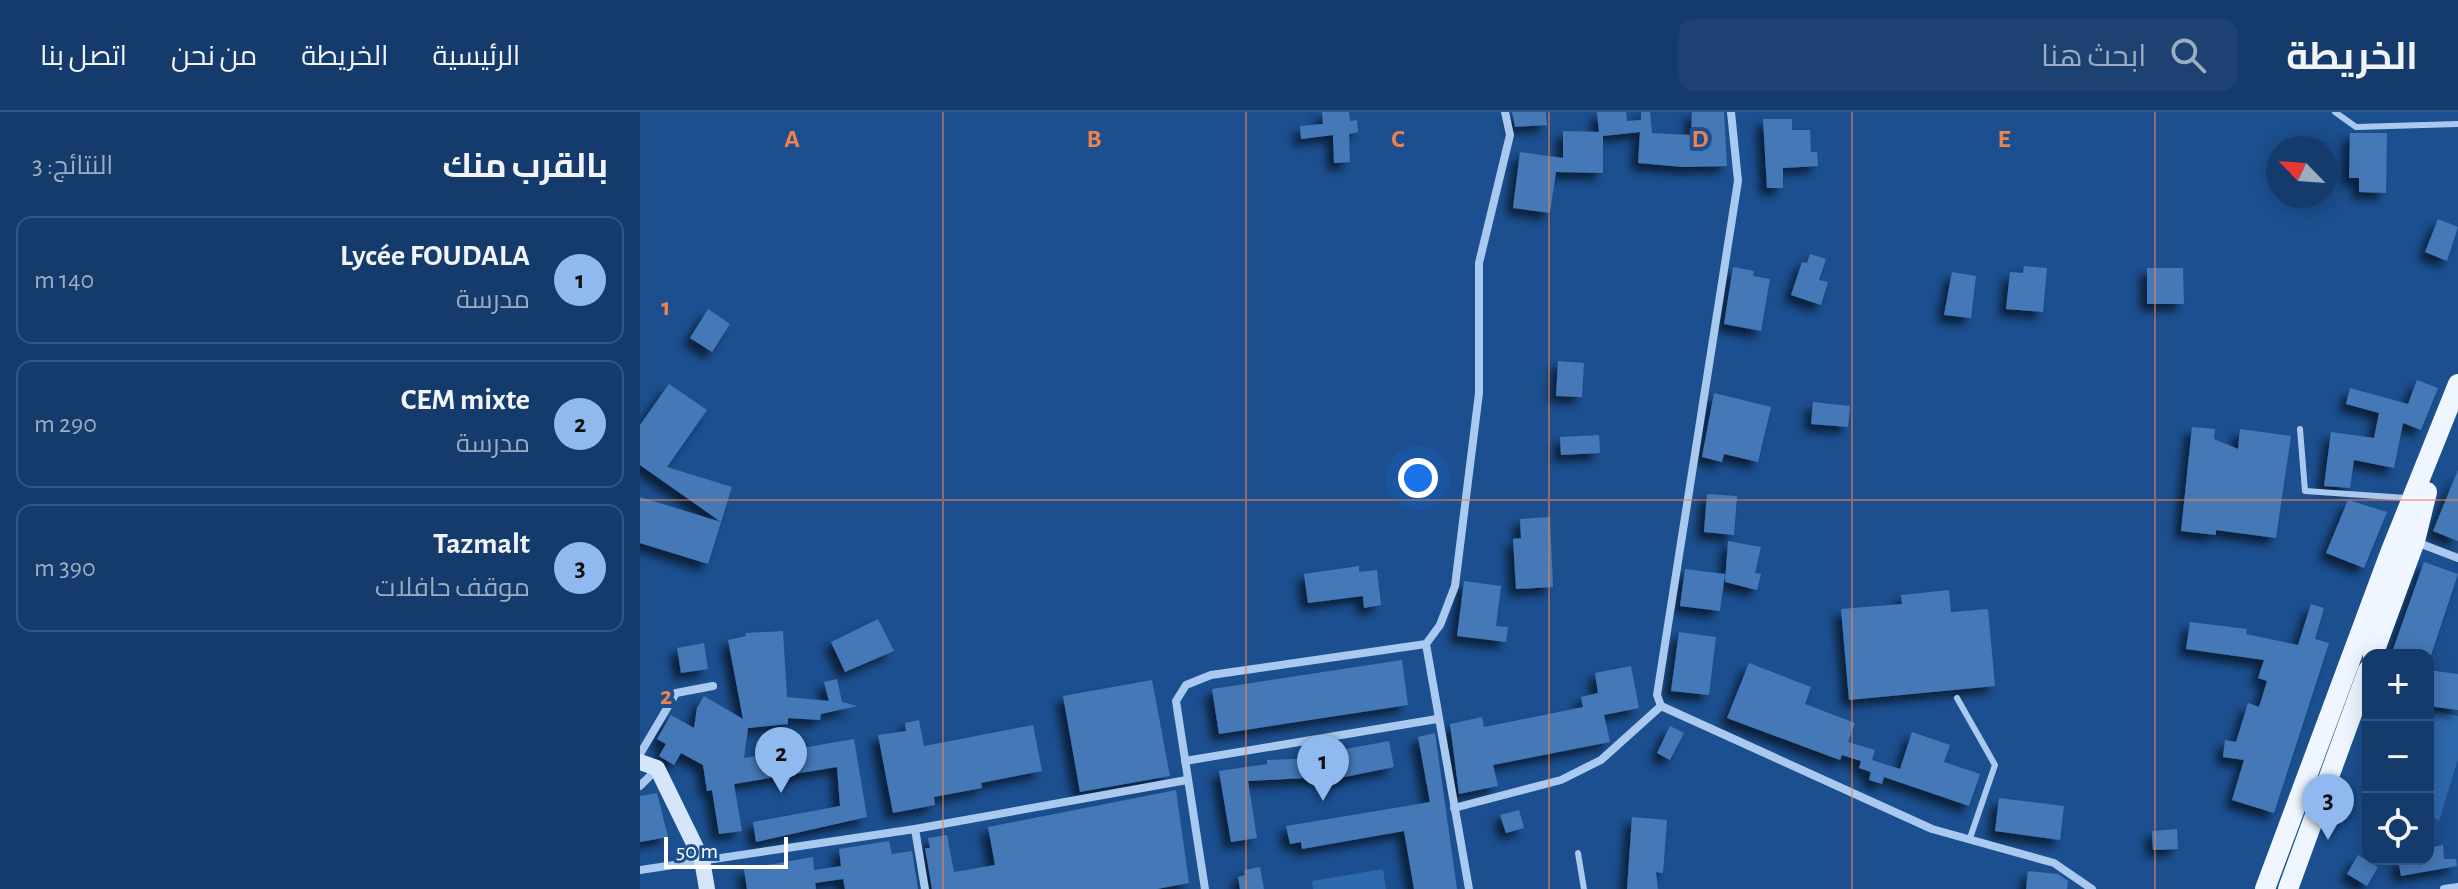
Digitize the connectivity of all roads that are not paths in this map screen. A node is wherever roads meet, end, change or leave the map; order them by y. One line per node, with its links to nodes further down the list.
1 (1505, 112): 11 (street)
2 (1731, 112): 16 (street)
3 (2335, 112): 4 (lane)
4 (2458, 124)
5 (2458, 384): 6 (main road)
6 (2442, 428): 8 (main road); 9 (main road)
7 (2300, 429): 8 (lane)
8 (2413, 499): 37 (main road)
9 (2415, 541): 10 (street); 12 (main road)
10 (2458, 558)
11 (1426, 644): 17 (street); 19 (street)
12 (2375, 649)
13 (713, 686): 18 (street)
14 (2362, 686): 38 (main road)
15 (1957, 698): 26 (lane)
16 (1661, 706): 24 (street); 26 (street)
17 (1437, 719): 19 (street); 24 (street)
18 (640, 754)
19 (1185, 761): 22 (street)
20 (640, 762): 21 (main road)
21 (657, 768): 23 (street); 28 (main road)
22 (1187, 780): 25 (street); 33 (street)
23 (640, 786)
24 (1454, 808): 34 (street)
25 (915, 829): 28 (street); 32 (street)
26 (1970, 838): 36 (street)
27 (1578, 853): 35 (lane)
28 (702, 860): 29 (street); 31 (main road)
29 (640, 870)
30 (2458, 887): 39 (street)
31 (707, 889)
32 (925, 889)
33 (1205, 889)
34 (1469, 889)
35 (1584, 889)
36 (2092, 889)
37 (2265, 889)
38 (2288, 889)
39 (2444, 889)

